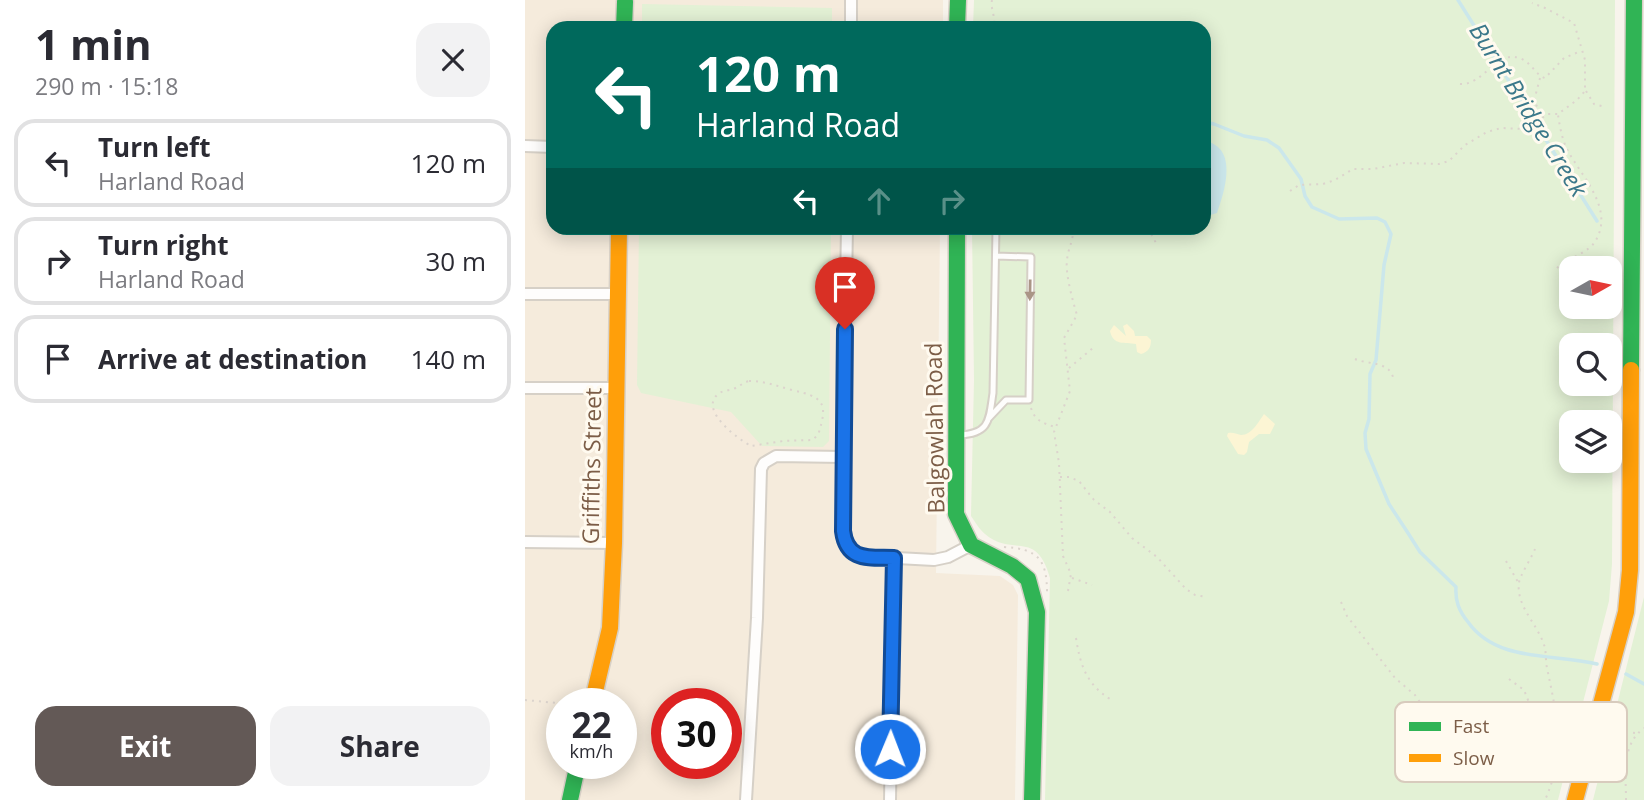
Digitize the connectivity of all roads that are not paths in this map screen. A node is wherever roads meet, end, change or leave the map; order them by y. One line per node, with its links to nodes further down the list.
1 (851, 0): 6 (street)
2 (958, 0): 7 (street)
3 (1634, 0): 14 (street)
4 (626, 1): 5 (street)
5 (625, 21)
6 (851, 21)
7 (957, 21)
8 (525, 146): 9 (street)
9 (546, 147)
10 (619, 235): 17 (street, Griffiths Street)
11 (847, 235): 22 (street)
12 (957, 235): 21 (street, Balgowlah Road)
13 (996, 235): 15 (lane)
14 (1639, 251): 27 (street)
15 (996, 256): 20 (lane); 20 (lane, one-way to 20)
16 (525, 294): 17 (street)
17 (618, 295): 19 (street, Griffiths Street)
18 (525, 388): 19 (street)
19 (617, 388): 24 (street, Griffiths Street)
20 (989, 418): 21 (lane)
21 (955, 435): 25 (street, Balgowlah Road)
22 (843, 457): 26 (street); 33 (street)
23 (525, 542): 24 (street)
24 (614, 543): 28 (street, Griffiths Street)
25 (971, 545): 26 (street); 35 (street)
26 (894, 558): 34 (street)
27 (1637, 571): 29 (street)
28 (596, 688)
29 (1602, 702)
30 (575, 779): 32 (street)
31 (1580, 782): 36 (street)
32 (570, 800)
33 (746, 800)
34 (890, 800)
35 (1031, 800)
36 (1575, 800)

